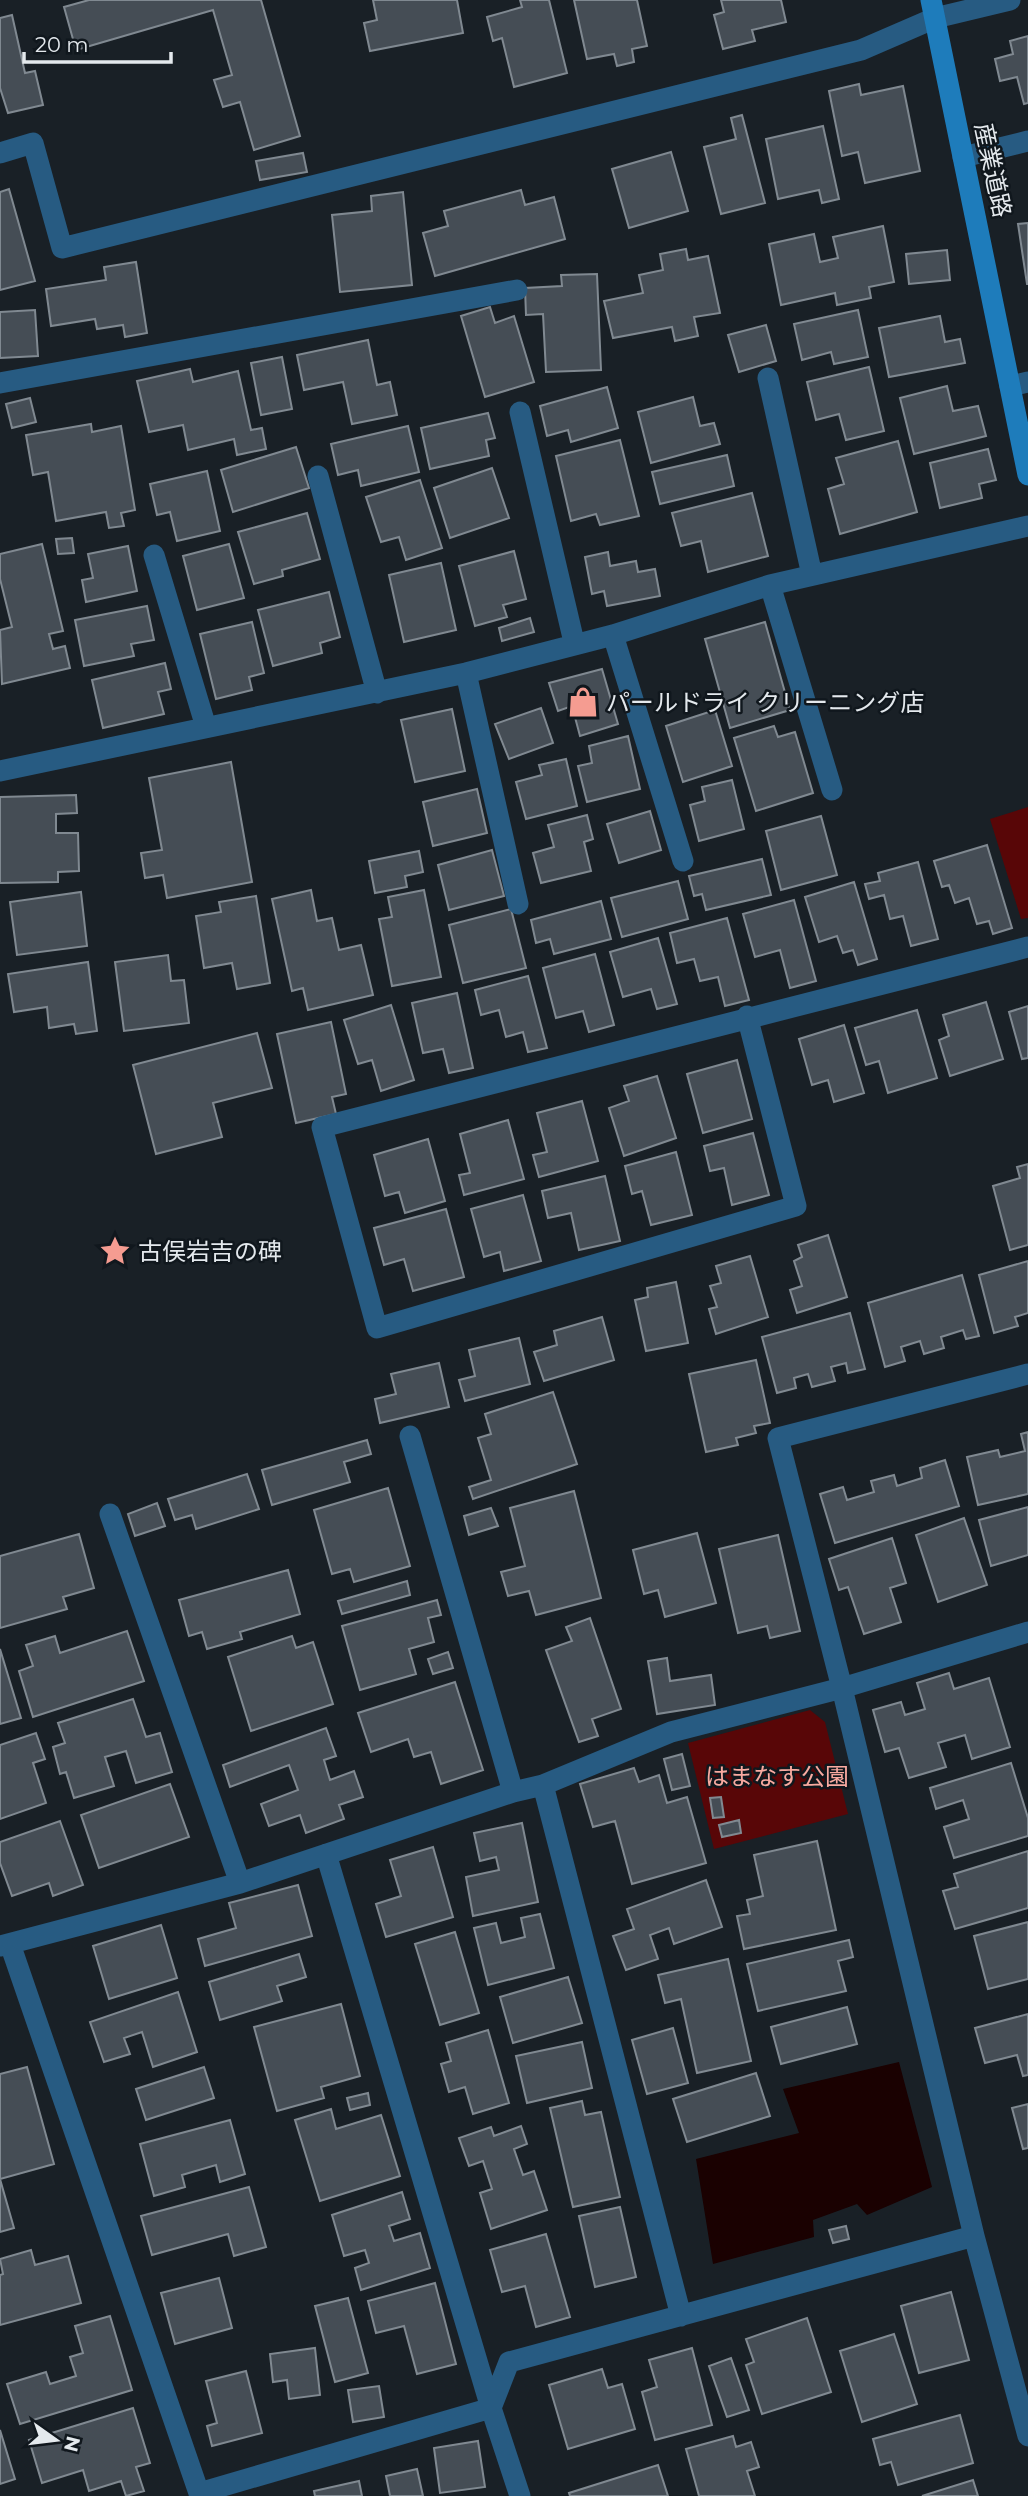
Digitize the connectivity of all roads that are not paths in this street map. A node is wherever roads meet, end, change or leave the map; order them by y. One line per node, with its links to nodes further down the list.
1 (1010, 0): 2 (street)
2 (933, 9): 4 (street); 5 (street, 産業道路)
3 (1028, 141): 5 (street)
4 (0, 153)
5 (963, 157): 9 (street, 産業道路)
6 (517, 290): 8 (street)
7 (768, 378): 15 (street)
8 (0, 383)
9 (1019, 384): 11 (street, 産業道路)
10 (520, 412): 18 (street)
11 (1028, 475)
12 (318, 476): 20 (street)
13 (1028, 526): 15 (street)
14 (154, 555): 21 (street)
15 (812, 575): 16 (street)
16 (770, 585): 17 (street); 23 (street)
17 (613, 635): 18 (street); 24 (street)
18 (574, 642): 19 (street)
19 (466, 673): 20 (street); 25 (street)
20 (377, 694): 21 (street)
21 (206, 727): 22 (street)
22 (0, 771)
23 (832, 790)
24 (683, 861)
25 (518, 904)
26 (1028, 947): 27 (street)
27 (747, 1016): 27 (street)
28 (1028, 1374): 32 (street)
29 (410, 1436): 34 (street)
30 (110, 1514): 36 (street)
31 (1028, 1632): 32 (street)
32 (842, 1688): 33 (street); 38 (street)
33 (543, 1785): 34 (street); 39 (street)
34 (513, 1792): 35 (street)
35 (326, 1854): 36 (street); 40 (street)
36 (240, 1883): 37 (street)
37 (5, 1945): 42 (street)
38 (974, 2236): 39 (street); 41 (street)
39 (681, 2316): 40 (street)
40 (491, 2409): 42 (street); 43 (street)
41 (1028, 2436)
42 (200, 2495)
43 (520, 2496)

